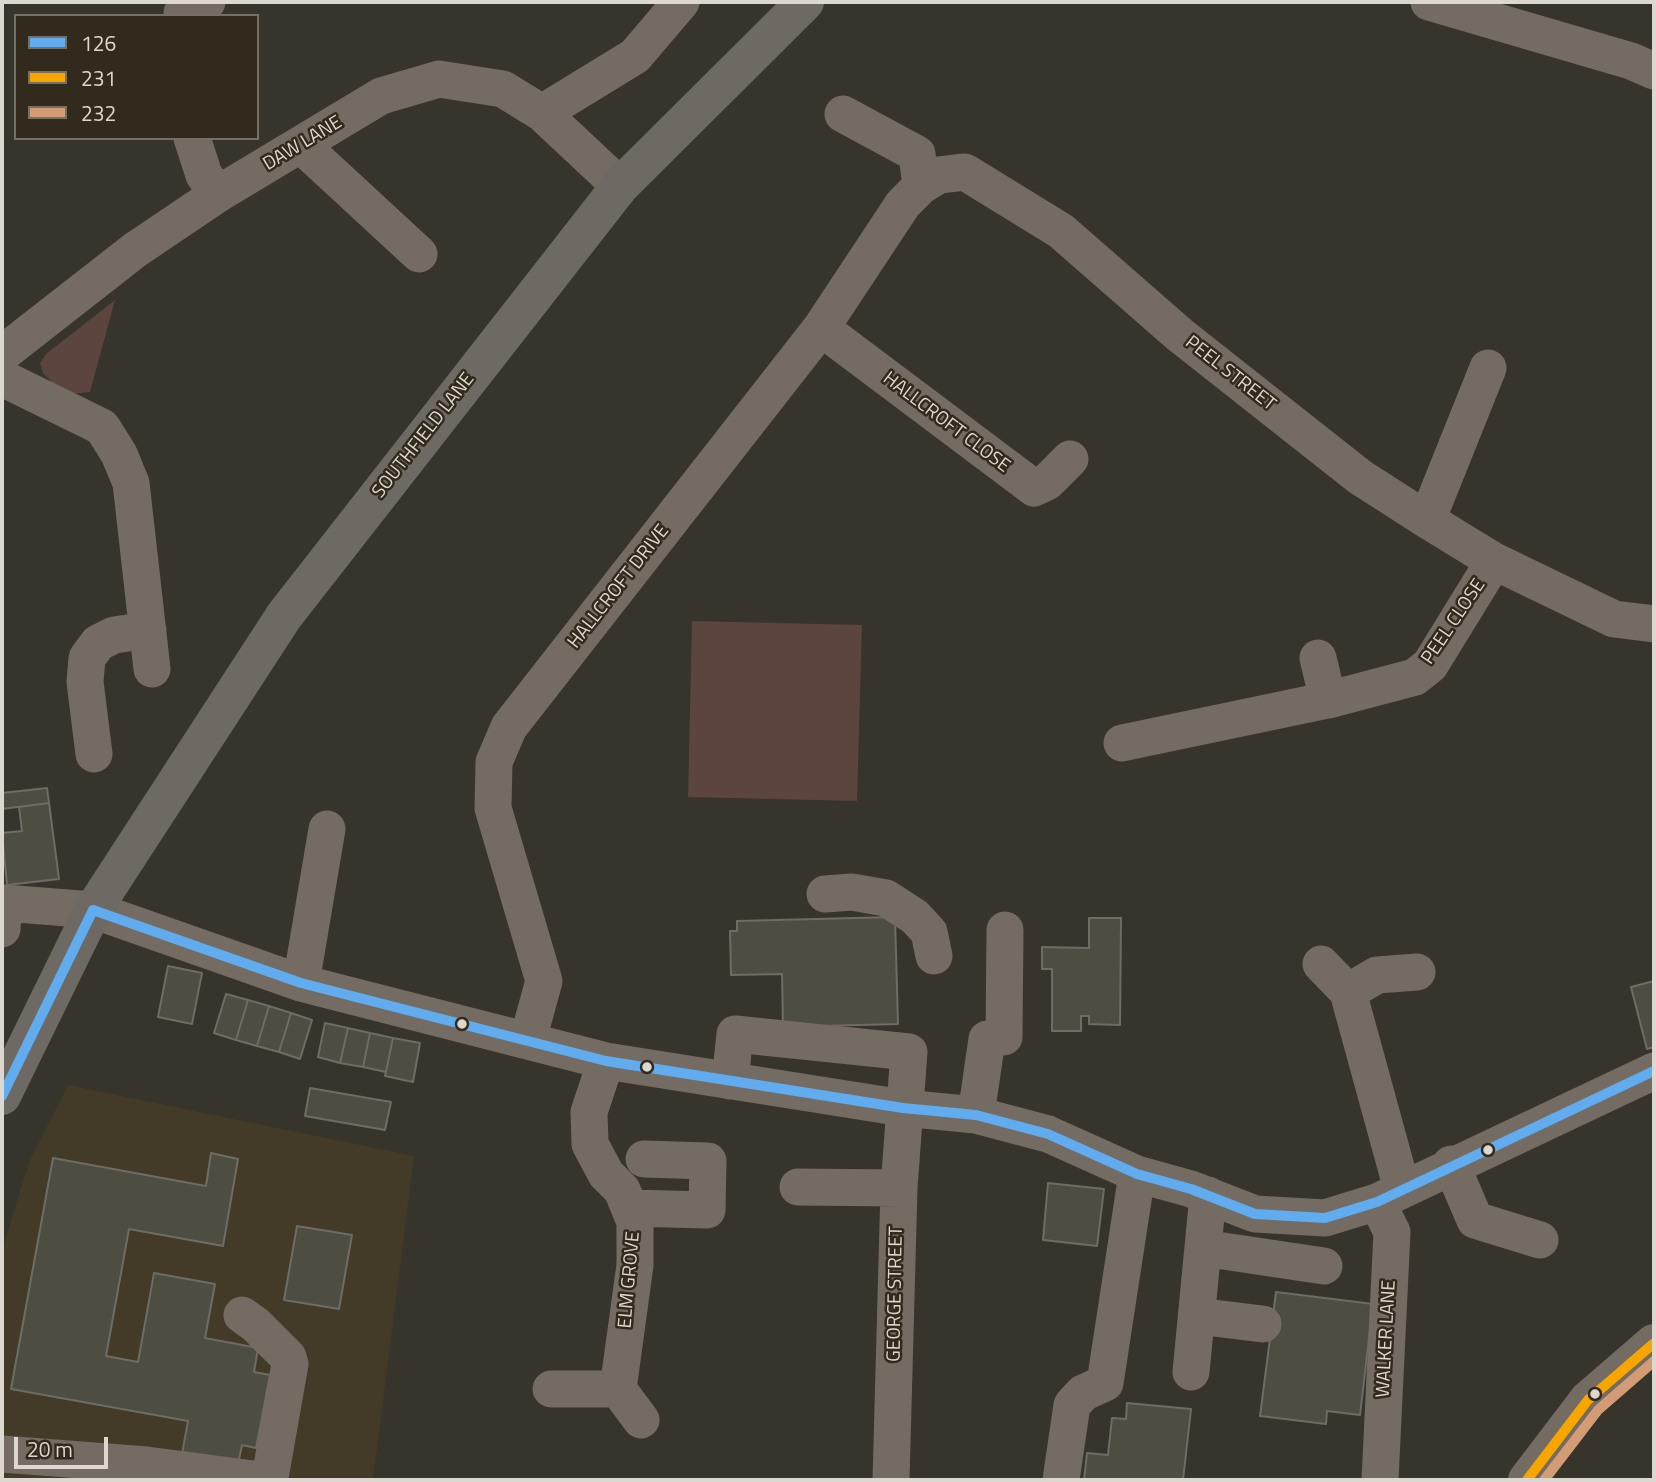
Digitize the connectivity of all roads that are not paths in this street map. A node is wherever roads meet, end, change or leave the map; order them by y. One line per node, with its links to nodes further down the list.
1 (681, 2): 5 (street)
2 (805, 2): 9 (highway, SOUTHFIELD LANE)
3 (1429, 2): 4 (street)
4 (1654, 71)
5 (542, 113): 8 (street, DAW LANE); 9 (street, DAW LANE)
6 (843, 114): 10 (street)
7 (193, 140): 11 (street)
8 (302, 145): 11 (street, DAW LANE); 12 (street)
9 (620, 186): 29 (highway, SOUTHFIELD LANE)
10 (921, 186): 13 (street, HALLCROFT DRIVE); 18 (street, PEEL STREET)
11 (218, 194): 14 (street, DAW LANE)
12 (419, 254)
13 (821, 328): 17 (street, HALLCROFT CLOSE); 37 (street, HALLCROFT DRIVE)
14 (2, 354)
15 (1488, 368): 18 (street)
16 (2, 378): 21 (street)
17 (1070, 458)
18 (1427, 520): 19 (street, PEEL STREET)
19 (1494, 561): 20 (street, PEEL STREET); 24 (street, PEEL CLOSE)
20 (1654, 624)
21 (148, 630): 23 (street); 26 (street)
22 (1318, 658): 24 (street)
23 (152, 669)
24 (1328, 700): 25 (street, PEEL CLOSE)
25 (1122, 743)
26 (94, 754)
27 (327, 829): 35 (street)
28 (825, 894): 32 (street)
29 (93, 910): 30 (street); 35 (street); 41 (highway, SOUTHFIELD LANE)
30 (2, 929)
31 (1004, 930): 43 (street)
32 (934, 956)
33 (1321, 964): 36 (street)
34 (1416, 972): 36 (street)
35 (301, 983): 37 (street)
36 (1348, 992): 50 (street, WALKER LANE)
37 (528, 1039): 38 (street)
38 (606, 1061): 40 (street); 51 (street, ELM GROVE)
39 (1654, 1071): 45 (street)
40 (730, 1081): 42 (street); 42 (street, GEORGE STREET)
41 (2, 1096)
42 (904, 1108): 43 (street); 48 (street, GEORGE STREET)
43 (976, 1115): 46 (street)
44 (644, 1159): 51 (street)
45 (1451, 1164): 50 (street); 52 (street)
46 (1136, 1174): 49 (street); 65 (street)
47 (797, 1187): 48 (street)
48 (899, 1188): 64 (street, GEORGE STREET)
49 (1208, 1195): 50 (street); 53 (street)
50 (1389, 1195): 66 (street, WALKER LANE)
51 (630, 1208): 61 (street, ELM GROVE)
52 (1540, 1240)
53 (1203, 1248): 54 (street); 56 (street)
54 (1324, 1266)
55 (242, 1315): 63 (street)
56 (1197, 1316): 57 (street); 59 (street)
57 (1263, 1324)
58 (1654, 1343): 67 (main road)
59 (1191, 1373)
60 (551, 1389): 61 (street)
61 (618, 1390): 62 (street)
62 (641, 1420)
63 (2, 1454)
64 (891, 1480)
65 (1061, 1480)
66 (1380, 1480)
67 (1527, 1480)

